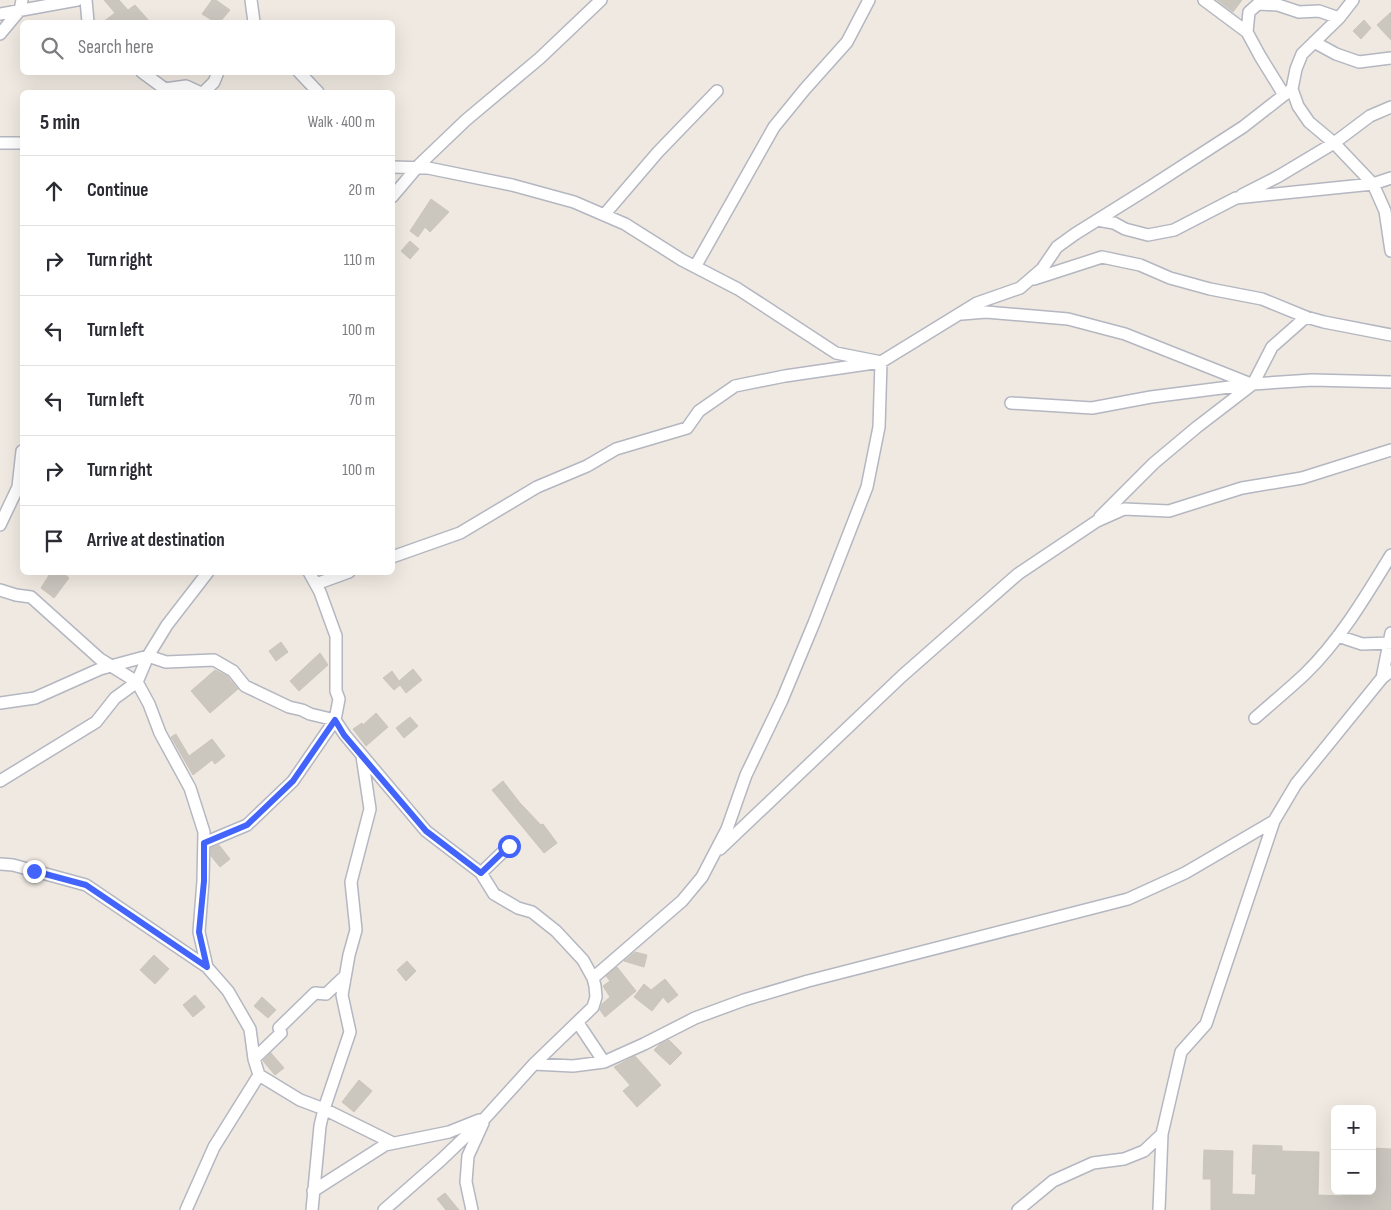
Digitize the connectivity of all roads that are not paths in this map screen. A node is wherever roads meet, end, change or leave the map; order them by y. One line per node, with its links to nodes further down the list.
1 (77, 0): 8 (street)
2 (86, 0): 11 (street)
3 (251, 0): 12 (street)
4 (601, 0): 30 (street)
5 (869, 0): 38 (street)
6 (1204, 0): 13 (street)
7 (1353, 0): 10 (street)
8 (21, 5): 9 (street); 14 (street)
9 (0, 14)
10 (1339, 18): 13 (street); 15 (street)
11 (88, 20)
12 (254, 20)
13 (1247, 32): 24 (street)
14 (0, 34)
15 (1314, 42): 16 (street); 24 (street)
16 (1391, 58)
17 (146, 75): 20 (street)
18 (217, 75): 21 (street)
19 (302, 75): 22 (street)
20 (195, 90)
21 (206, 90)
22 (316, 90)
23 (717, 91): 35 (street)
24 (1288, 92): 28 (street); 36 (street)
25 (1391, 107): 28 (street)
26 (0, 143): 27 (street)
27 (20, 143)
28 (1334, 143): 32 (street); 34 (street)
29 (395, 167): 30 (street)
30 (418, 167): 33 (street); 35 (street)
31 (1391, 178): 32 (street)
32 (1373, 184): 34 (street); 37 (street)
33 (395, 194)
34 (1236, 198): 36 (street)
35 (604, 215): 38 (street)
36 (1097, 220): 39 (street)
37 (1391, 251)
38 (695, 267): 43 (street)
39 (1028, 281): 40 (street); 41 (street)
40 (958, 314): 43 (street); 45 (street)
41 (1306, 317): 42 (street); 45 (street)
42 (1391, 335)
43 (882, 362): 52 (street); 72 (street)
44 (1391, 382): 45 (street)
45 (1253, 384): 46 (street); 49 (street)
46 (1012, 403)
47 (1391, 450): 49 (street)
48 (20, 469): 50 (street)
49 (1097, 521): 72 (street)
50 (0, 525)
51 (1391, 555): 58 (street)
52 (395, 556)
53 (206, 575): 60 (street)
54 (311, 575): 56 (street)
55 (341, 575): 56 (street)
56 (316, 584): 66 (street)
57 (0, 590): 61 (street)
58 (1338, 636): 59 (street); 65 (street)
59 (1390, 640): 62 (street)
60 (148, 656): 61 (street); 63 (street); 66 (street)
61 (112, 666): 63 (street); 64 (street)
62 (1387, 674): 69 (street)
63 (137, 682): 68 (street); 70 (street)
64 (0, 703)
65 (1255, 718)
66 (335, 720): 67 (street); 70 (street)
67 (361, 754): 74 (street); 76 (street)
68 (0, 781)
69 (1274, 821): 80 (street); 85 (street)
70 (204, 843): 75 (street)
71 (509, 846): 74 (street)
72 (715, 852): 77 (street)
73 (0, 864): 75 (street)
74 (481, 873): 77 (street)
75 (207, 967): 79 (street)
76 (345, 976): 79 (street); 83 (street)
77 (593, 978): 78 (street)
78 (578, 1023): 80 (street); 81 (street)
79 (254, 1059): 82 (street)
80 (604, 1062): 81 (street)
81 (534, 1064): 84 (street)
82 (259, 1075): 83 (street); 88 (street)
83 (324, 1108): 86 (street); 87 (street)
84 (486, 1117): 86 (street); 90 (street); 91 (street)
85 (1162, 1134): 92 (street); 93 (street)
86 (393, 1144): 87 (street)
87 (314, 1192): 89 (street)
88 (186, 1210)
89 (312, 1210)
90 (384, 1210)
91 (472, 1210)
92 (1018, 1210)
93 (1159, 1210)

